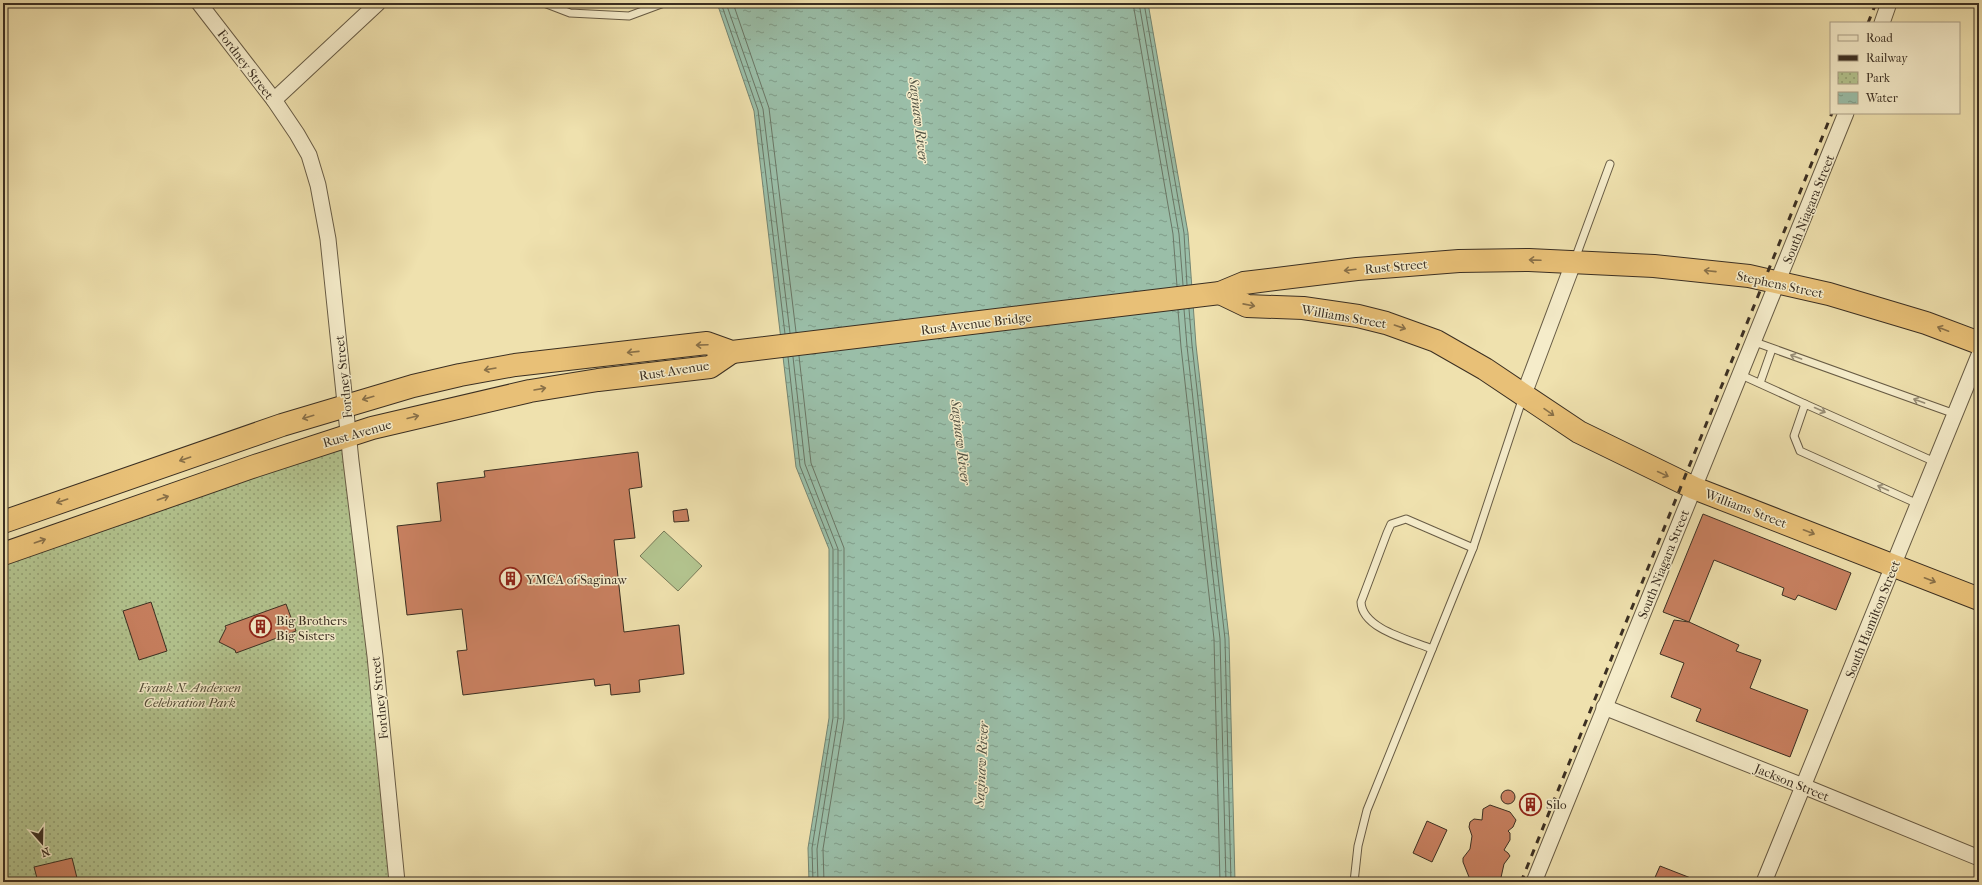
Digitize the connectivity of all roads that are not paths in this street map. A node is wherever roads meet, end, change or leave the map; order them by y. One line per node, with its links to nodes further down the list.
1 (199, 3): 7 (street, Fordney Street)
2 (378, 3): 7 (street)
3 (544, 3): 4 (lane)
4 (664, 3)
5 (1890, 3): 6 (street)
6 (1882, 22)
7 (274, 100): 22 (street, Fordney Street)
8 (1846, 114): 11 (street, South Niagara Street)
9 (1610, 164): 10 (lane)
10 (1574, 261): 11 (highway, Stephens Street, one-way to 10); 12 (highway, Rust Street, one-way to 12); 20 (street)
11 (1776, 282): 13 (street, South Niagara Street); 14 (highway, Stephens Street, one-way to 11)
12 (1220, 293): 16 (highway, Rust Avenue Bridge); 20 (highway, Williams Street, one-way to 20)
13 (1752, 341): 15 (lane); 18 (street, South Niagara Street)
14 (1979, 343)
15 (1772, 349): 19 (lane); 23 (lane, one-way to 15)
16 (732, 352): 22 (highway, Rust Avenue, one-way to 22); 24 (highway, Rust Avenue, one-way to 16)
17 (1979, 355): 23 (street, South Hamilton Street)
18 (1739, 374): 19 (lane); 26 (street, South Niagara Street)
19 (1760, 383): 21 (lane)
20 (1524, 394): 26 (highway, Williams Street, one-way to 26); 29 (lane)
21 (1805, 404): 25 (lane, one-way to 25); 27 (lane, one-way to 21)
22 (346, 405): 24 (street, Fordney Street); 28 (highway, Rust Avenue, one-way to 28)
23 (1955, 414): 25 (street, South Hamilton Street)
24 (349, 435): 30 (highway, Rust Avenue, one-way to 24); 37 (street, Fordney Street)
25 (1935, 462): 27 (street, South Hamilton Street)
26 (1694, 488): 31 (highway, Williams Street, one-way to 31); 34 (street, South Niagara Street)
27 (1918, 504): 31 (street, South Hamilton Street)
28 (3, 522)
29 (1473, 548): 33 (lane); 33 (lane)
30 (3, 554)
31 (1893, 565): 32 (highway, Williams Street, one-way to 32); 35 (street, South Hamilton Street)
32 (1979, 599)
33 (1432, 649): 38 (lane)
34 (1604, 707): 35 (street, Jackson Street); 39 (street, South Niagara Street)
35 (1803, 786): 36 (street, Jackson Street); 40 (street, South Hamilton Street)
36 (1979, 858)
37 (397, 882)
38 (1354, 882)
39 (1534, 882)
40 (1764, 882)

